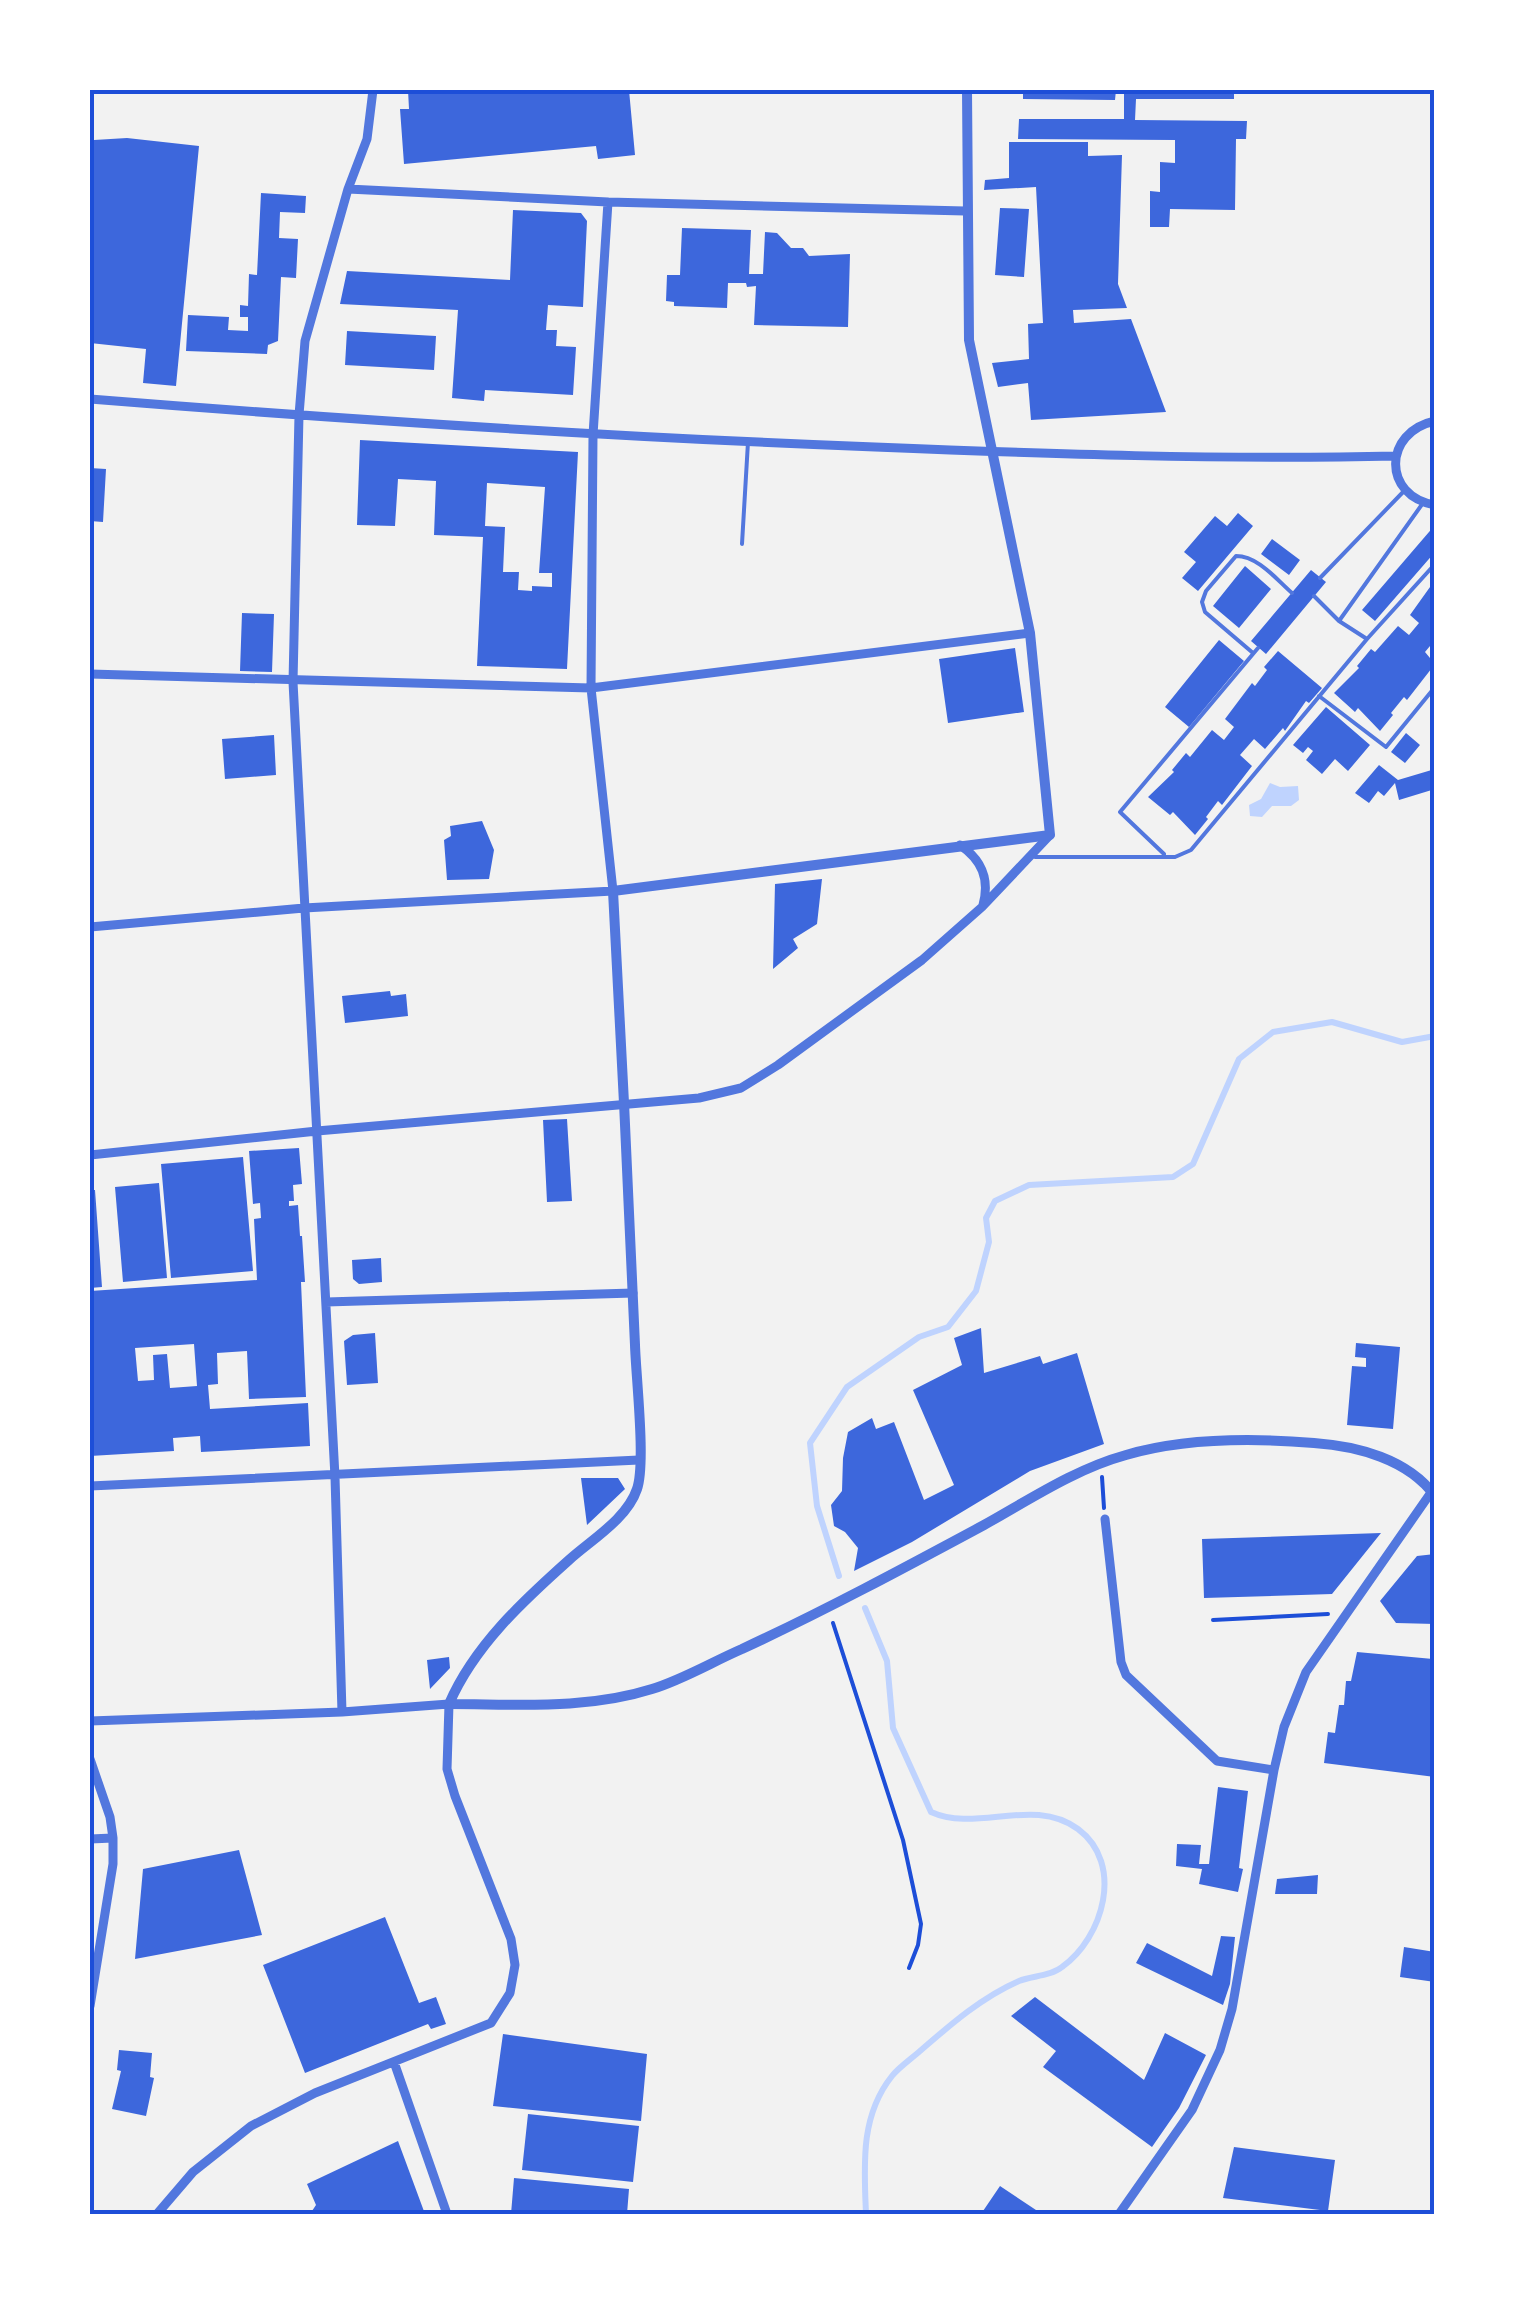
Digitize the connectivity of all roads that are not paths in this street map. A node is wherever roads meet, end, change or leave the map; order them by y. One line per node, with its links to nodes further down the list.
1 (373, 90): 3 (street)
2 (966, 90): 5 (street)
3 (348, 189): 4 (street); 7 (street)
4 (608, 202): 5 (street); 9 (street)
5 (966, 211): 11 (street)
6 (90, 399): 7 (street)
7 (299, 416): 9 (street); 27 (street)
8 (1435, 421): 12 (street)
9 (592, 435): 10 (street); 29 (street)
10 (748, 442): 11 (street); 16 (lane)
11 (994, 452): 12 (street); 22 (street)
12 (1396, 456): 13 (street)
13 (1405, 490): 14 (street); 18 (lane)
14 (1423, 503): 15 (street); 21 (lane)
15 (1435, 505)
16 (742, 544)
17 (1435, 564): 23 (lane)
18 (1320, 578)
19 (1292, 593): 25 (lane)
20 (1314, 596): 21 (lane)
21 (1339, 621): 23 (lane)
22 (1030, 632): 29 (street); 31 (street)
23 (1367, 639): 30 (lane)
24 (1258, 648): 25 (lane)
25 (1254, 654): 33 (lane)
26 (90, 674): 27 (street)
27 (292, 682): 29 (street); 37 (street)
28 (1435, 687): 30 (lane)
29 (591, 688): 35 (street)
30 (1319, 696): 33 (lane)
31 (1050, 835): 32 (street); 34 (street)
32 (960, 845): 35 (street); 36 (street)
33 (1166, 856): 34 (lane)
34 (1030, 857): 36 (street)
35 (613, 891): 37 (street); 39 (street)
36 (982, 907): 39 (street)
37 (304, 908): 38 (street); 40 (street)
38 (90, 928)
39 (624, 1104): 40 (street); 42 (street)
40 (317, 1132): 41 (street); 43 (street)
41 (90, 1155)
42 (633, 1293): 43 (street); 44 (street)
43 (326, 1302): 45 (street)
44 (640, 1460): 45 (street); 49 (street)
45 (335, 1476): 46 (street); 50 (street)
46 (90, 1486)
47 (1434, 1494): 49 (street); 53 (street)
48 (1106, 1519): 53 (street)
49 (449, 1704): 50 (street); 57 (street)
50 (342, 1712): 51 (street)
51 (90, 1721)
52 (90, 1759): 55 (street)
53 (1274, 1770): 60 (street)
54 (90, 1838): 55 (street)
55 (113, 1838): 56 (street)
56 (90, 2006)
57 (394, 2062): 58 (street); 59 (street)
58 (157, 2214)
59 (448, 2214)
60 (1119, 2214)

